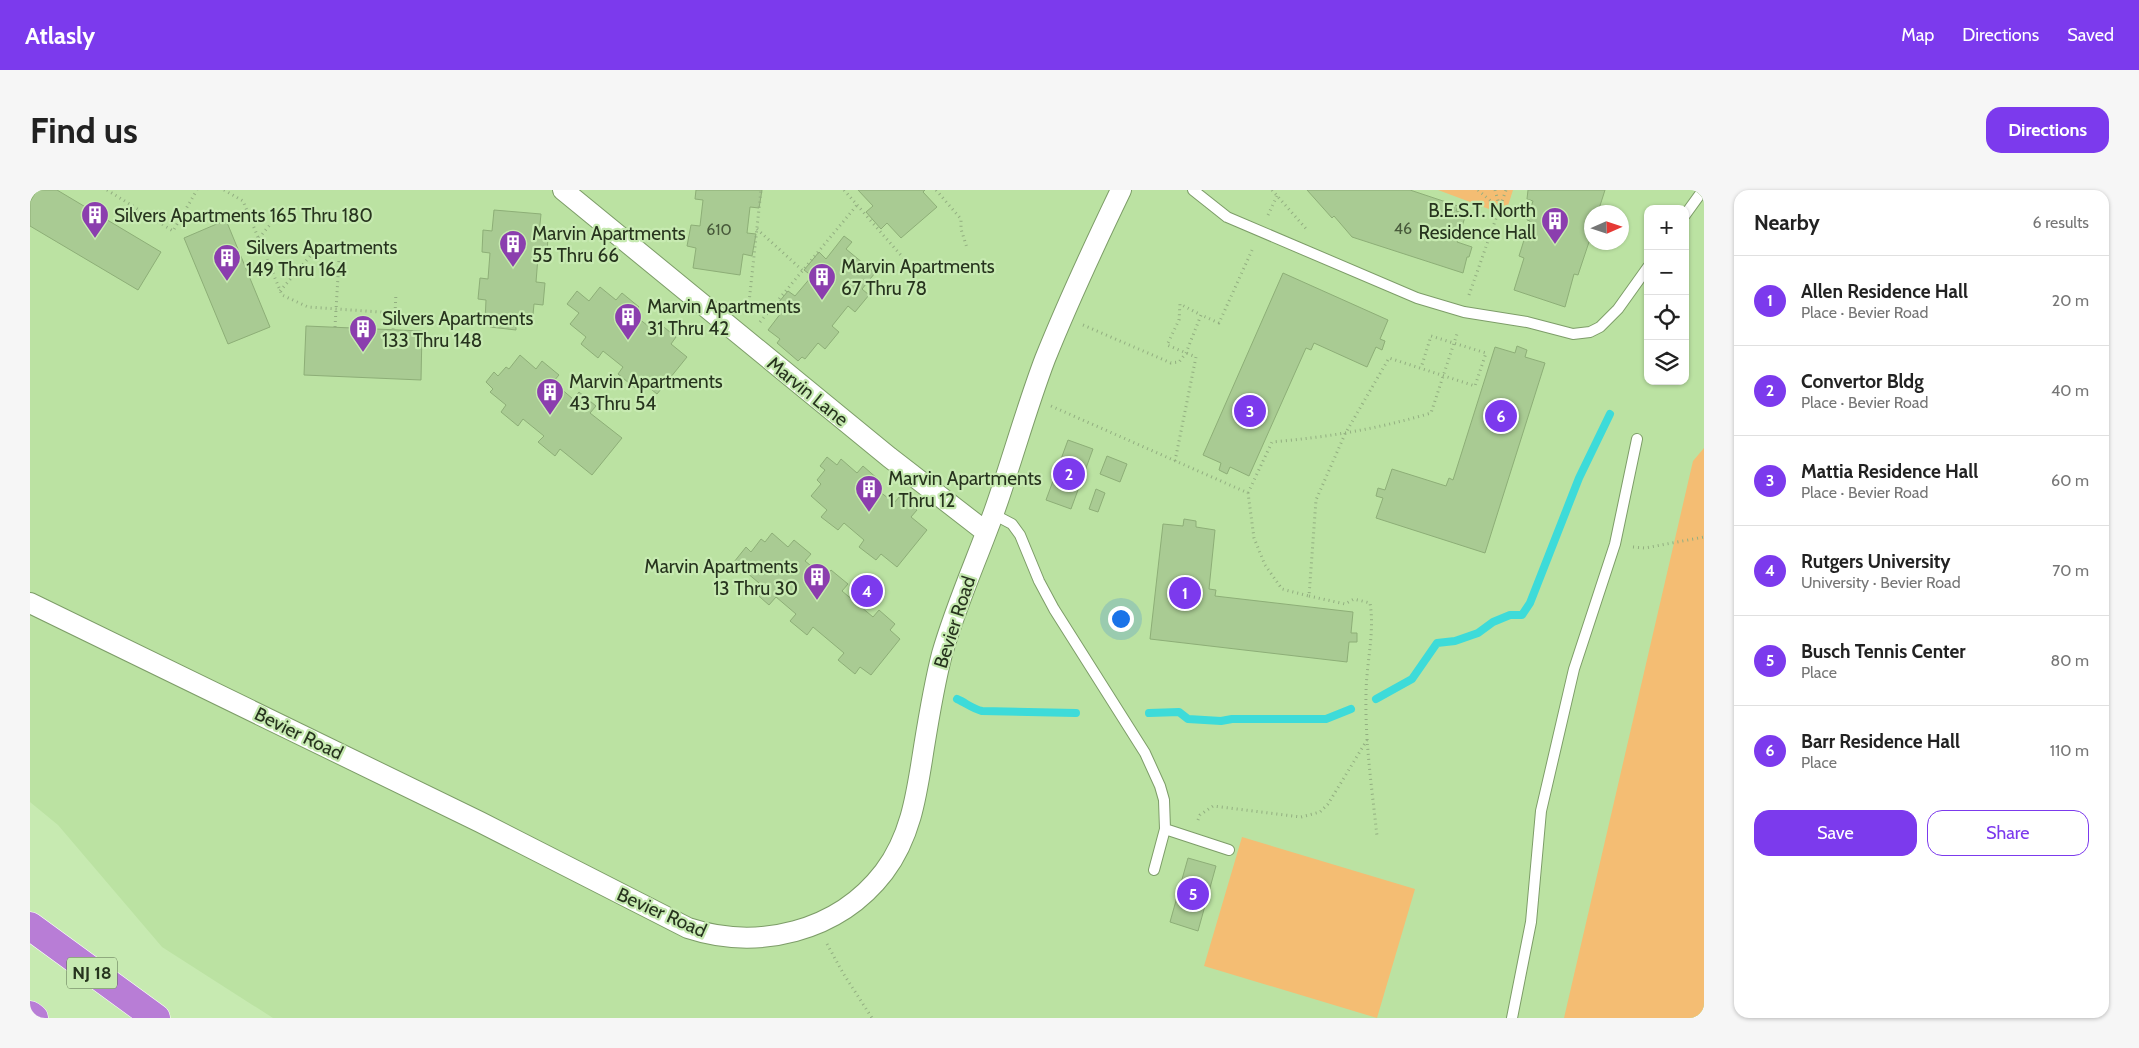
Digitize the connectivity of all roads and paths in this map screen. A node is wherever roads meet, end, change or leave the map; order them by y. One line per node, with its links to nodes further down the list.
1 (107, 190): 2 (path)
2 (197, 190)
3 (224, 190): 22 (path)
4 (563, 190): 41 (street, Marvin Lane)
5 (761, 190): 21 (path)
6 (844, 190): 16 (path)
7 (936, 190): 25 (path)
8 (1121, 190): 46 (street, Bevier Road)
9 (1192, 190): 28 (lane)
10 (1272, 190): 15 (path)
11 (1478, 190): 17 (path)
12 (1496, 190): 17 (path)
13 (1506, 190): 17 (path)
14 (1703, 190): 18 (lane)
15 (1277, 196): 20 (path); 28 (path)
16 (856, 205): 27 (path); 29 (path)
17 (1500, 209): 33 (path)
18 (1689, 209)
19 (274, 220): 22 (path)
20 (1264, 222)
21 (757, 229): 29 (path); 41 (path)
22 (259, 238): 31 (path)
23 (318, 247): 31 (path)
24 (1253, 247): 36 (path)
25 (967, 248)
26 (339, 259): 34 (path)
27 (905, 260)
28 (1337, 265): 30 (lane)
29 (802, 270): 41 (path)
30 (1644, 272)
31 (280, 291): 34 (path)
32 (396, 293): 35 (path)
33 (1468, 298)
34 (337, 309): 35 (path); 37 (path)
35 (395, 313): 38 (path)
36 (1201, 315): 43 (path); 43 (path)
37 (335, 327)
38 (394, 329)
39 (1093, 330): 43 (path)
40 (1457, 334): 42 (path)
41 (745, 340): 51 (street, Marvin Lane)
42 (1454, 343): 44 (path); 45 (path); 45 (path)
43 (1186, 353): 49 (path)
44 (1421, 368): 45 (path); 47 (path)
45 (1443, 375): 47 (path)
46 (1032, 398): 49 (path); 51 (street, Bevier Road)
47 (1345, 434): 50 (path); 54 (path)
48 (1637, 439): 53 (lane)
49 (1175, 461): 50 (path)
50 (1248, 493): 54 (path)
51 (989, 523): 57 (lane); 62 (street, Bevier Road)
52 (1704, 536): 53 (path)
53 (1615, 544): 68 (lane)
54 (1309, 596): 56 (path)
55 (30, 602): 62 (street, Bevier Road)
56 (1367, 740): 58 (path); 59 (path)
57 (1165, 829): 59 (lane); 61 (lane)
58 (1377, 836)
59 (1191, 837): 60 (lane)
60 (1229, 850)
61 (1154, 870)
62 (817, 924): 67 (path)
63 (30, 926): 66 (highway, NJ 18)
64 (30, 1015): 65 (highway)
65 (34, 1018)
66 (156, 1018)
67 (872, 1018)
68 (1512, 1018)

